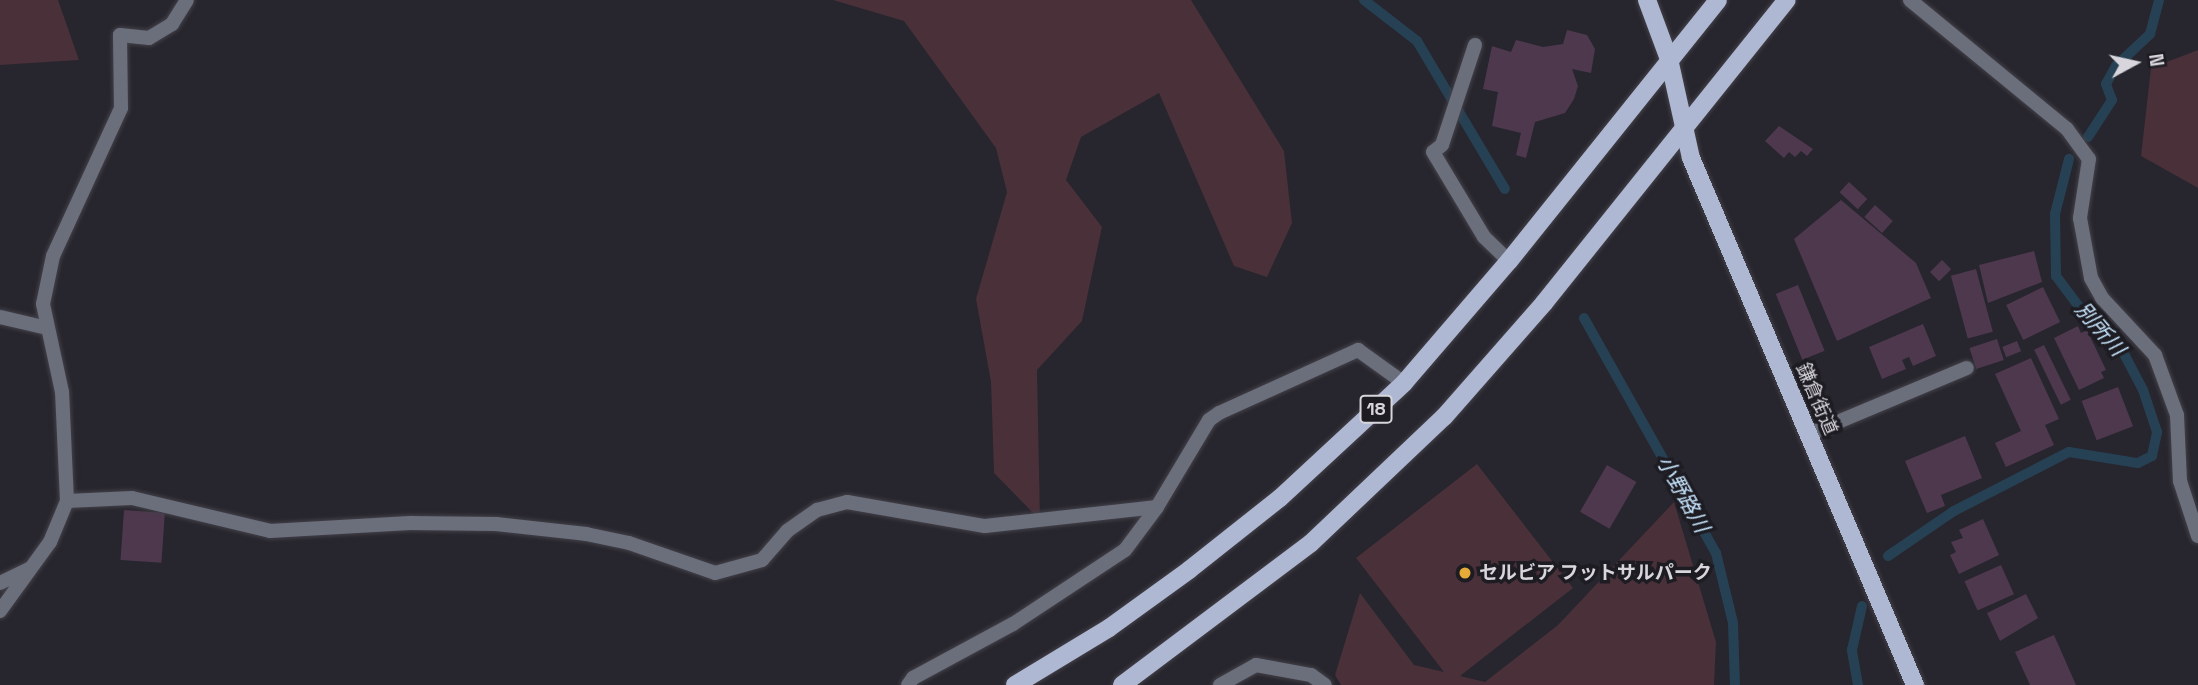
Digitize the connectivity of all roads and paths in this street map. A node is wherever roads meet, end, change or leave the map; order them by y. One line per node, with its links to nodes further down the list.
1 (187, 0): 11 (street)
2 (1647, 0): 7 (main road, 鎌倉街道)
3 (1718, 0): 7 (main road, 18)
4 (1787, 0): 8 (main road)
5 (1910, 0): 17 (street)
6 (1475, 45): 9 (street)
7 (1669, 60): 8 (main road, 鎌倉街道); 9 (main road, 18)
8 (1683, 130): 14 (main road, 鎌倉街道); 23 (main road)
9 (1509, 261): 13 (main road, 18)
10 (0, 317): 11 (street)
11 (47, 328): 15 (street)
12 (1967, 368): 14 (street)
13 (1404, 383): 16 (street); 22 (main road, 18)
14 (1809, 434): 26 (main road, 鎌倉街道)
15 (67, 500): 16 (street); 18 (street)
16 (1157, 508): 21 (street)
17 (2198, 536)
18 (30, 569): 19 (street); 20 (street)
19 (0, 583)
20 (0, 611)
21 (908, 685)
22 (1015, 685)
23 (1122, 685)
24 (1220, 685): 25 (street)
25 (1325, 685)
26 (1915, 685)

